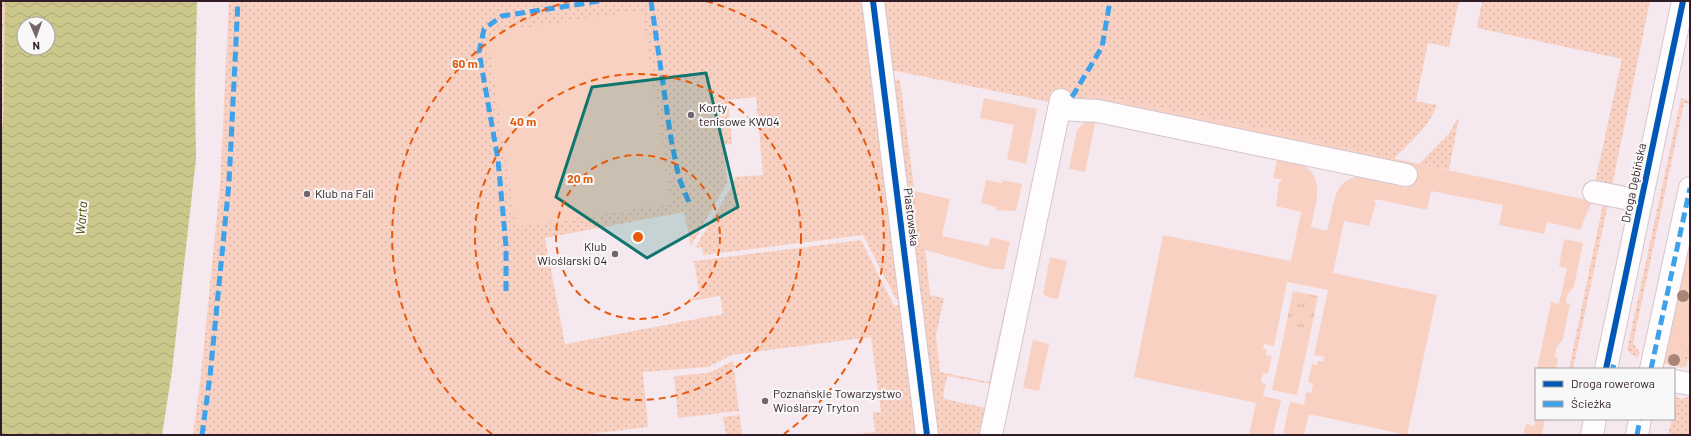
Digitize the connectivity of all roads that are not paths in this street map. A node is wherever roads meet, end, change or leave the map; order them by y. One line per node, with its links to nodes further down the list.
1 (873, 1): 13 (street, Piastowska)
2 (1684, 1): 6 (street, Droga Dębińska)
3 (1406, 175): 14 (street)
4 (1690, 188): 8 (street)
5 (1594, 192): 6 (street)
6 (1641, 201): 7 (street, Droga Dębińska)
7 (1610, 368)
8 (1651, 368)
9 (1675, 381): 10 (street)
10 (1690, 384)
11 (1595, 420): 15 (street)
12 (1640, 420): 16 (street)
13 (927, 435)
14 (991, 435)
15 (1592, 435)
16 (1637, 435)

